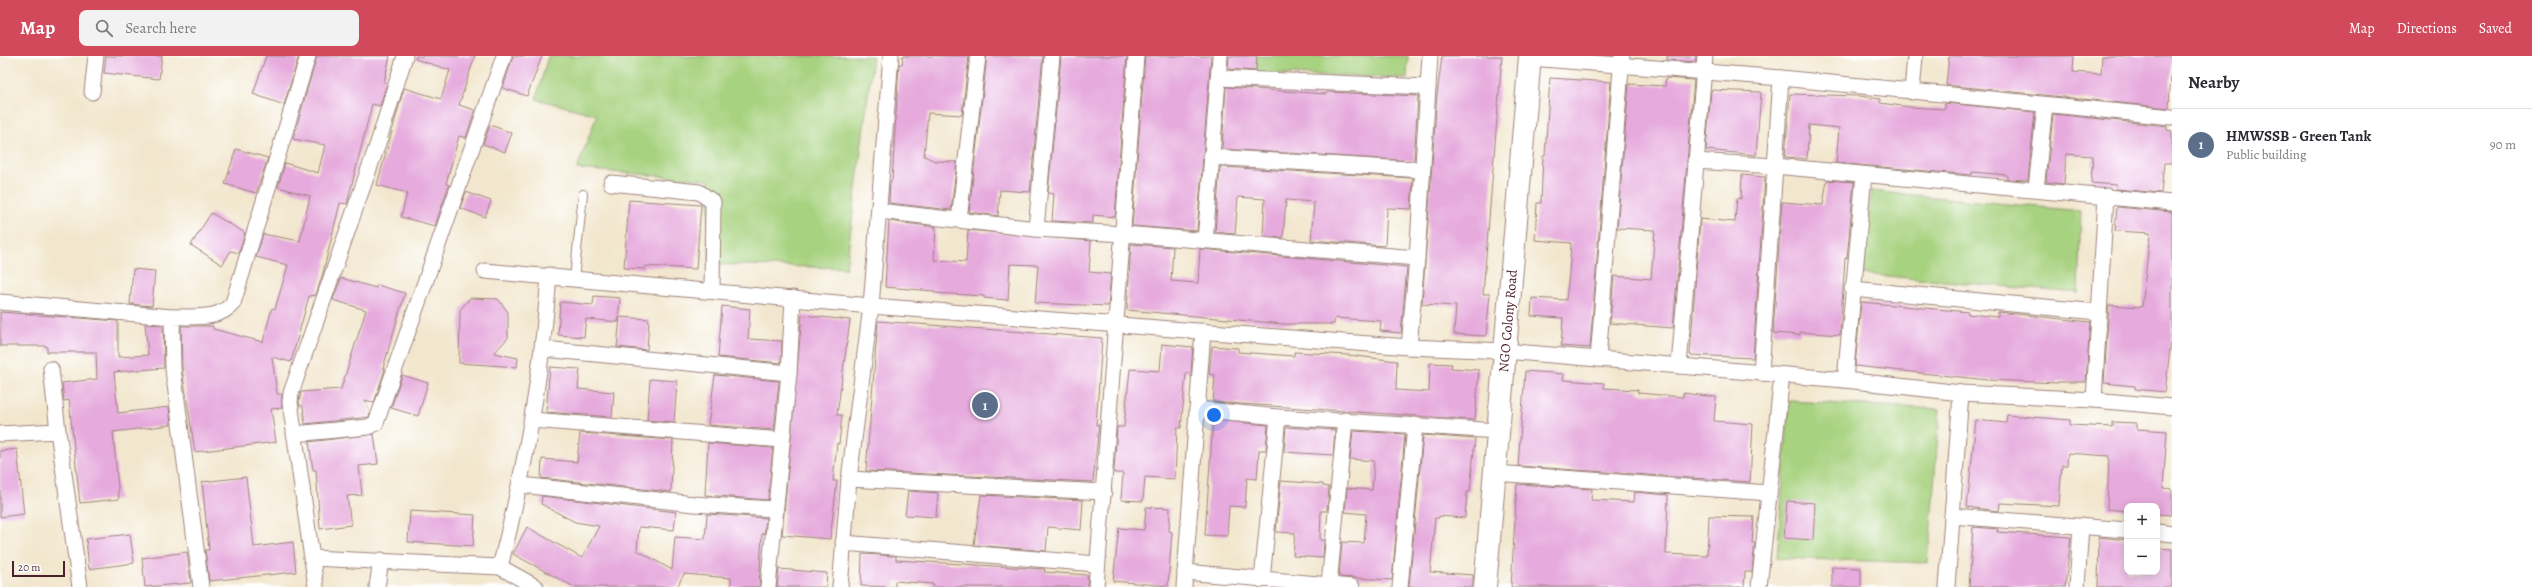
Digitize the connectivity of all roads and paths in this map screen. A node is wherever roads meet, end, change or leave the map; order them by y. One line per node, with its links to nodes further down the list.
1 (96, 56): 19 (street)
2 (308, 56): 48 (street)
3 (405, 56): 72 (street)
4 (504, 56): 72 (street)
5 (891, 56): 33 (street)
6 (978, 56): 34 (street)
7 (1052, 56): 35 (street)
8 (1136, 56): 36 (street)
9 (1220, 56): 16 (street)
10 (1430, 56): 18 (street)
11 (1705, 56): 15 (street)
12 (1915, 56): 20 (street)
13 (1530, 57): 14 (street); 53 (street, NGO Colony Road)
14 (1622, 61): 15 (street); 54 (street)
15 (1703, 71): 17 (street); 24 (street)
16 (1218, 78): 18 (street); 23 (street)
17 (1781, 78): 20 (street); 25 (street)
18 (1428, 87): 26 (street)
19 (92, 92)
20 (1912, 92): 21 (street)
21 (2045, 105): 22 (street); 29 (street)
22 (2172, 117)
23 (1211, 157): 26 (street); 37 (street)
24 (1695, 161): 25 (street); 55 (street)
25 (1775, 166): 27 (street); 58 (street)
26 (1422, 170): 38 (street)
27 (1864, 175): 29 (street); 42 (street)
28 (611, 183): 43 (street)
29 (2036, 189): 31 (street)
30 (583, 194): 41 (lane)
31 (2106, 196): 32 (street); 47 (street)
32 (2172, 203)
33 (879, 211): 34 (street); 46 (street)
34 (959, 220): 35 (street)
35 (1036, 229): 36 (street)
36 (1124, 234): 37 (street); 49 (street)
37 (1205, 241): 38 (street)
38 (1417, 258): 51 (street)
39 (485, 270): 40 (street)
40 (549, 275): 41 (street); 52 (street)
41 (574, 278): 43 (street)
42 (1852, 289): 47 (street); 60 (street)
43 (712, 291): 44 (street)
44 (793, 298): 46 (street); 57 (street)
45 (0, 302): 48 (street)
46 (872, 306): 49 (street); 75 (street)
47 (2098, 312): 62 (street)
48 (172, 317): 94 (street)
49 (1114, 325): 50 (street); 77 (street)
50 (1203, 331): 51 (street); 64 (street)
51 (1409, 347): 53 (street)
52 (544, 349): 57 (street); 66 (street)
53 (1505, 351): 54 (street); 70 (street, NGO Colony Road)
54 (1598, 359): 55 (street)
55 (1679, 366): 58 (street)
56 (50, 369): 69 (street)
57 (789, 373): 73 (street)
58 (1761, 373): 59 (street)
59 (1782, 375): 60 (street); 78 (street)
60 (1845, 380): 61 (street)
61 (1961, 393): 62 (street); 80 (street)
62 (2094, 400): 63 (street)
63 (2172, 407)
64 (1197, 409): 65 (street); 90 (street)
65 (1278, 417): 67 (street); 91 (street)
66 (532, 420): 73 (street); 76 (street)
67 (1345, 420): 68 (street); 92 (street)
68 (1415, 425): 70 (street); 102 (street)
69 (58, 431): 71 (street); 93 (street)
70 (1498, 431): 74 (street, NGO Colony Road)
71 (0, 434)
72 (294, 434): 86 (street)
73 (782, 440): 79 (street)
74 (1495, 473): 78 (street); 103 (street, NGO Colony Road)
75 (849, 479): 77 (street); 85 (street)
76 (521, 485): 79 (street); 89 (street)
77 (1104, 492): 88 (street)
78 (1769, 493): 104 (street)
79 (774, 509): 98 (street)
80 (1952, 516): 81 (street); 105 (street)
81 (2081, 526): 82 (street); 106 (street)
82 (2124, 530)
83 (2160, 532): 84 (street)
84 (2172, 534)
85 (842, 543): 88 (street); 99 (street)
86 (311, 558): 87 (street); 95 (street)
87 (381, 560): 89 (street); 96 (street)
88 (1098, 564): 100 (street)
89 (500, 567): 97 (street)
90 (1184, 580): 91 (street)
91 (1262, 580): 92 (street)
92 (1329, 585): 101 (street)
93 (80, 587)
94 (201, 587)
95 (316, 587)
96 (377, 587)
97 (536, 587)
98 (768, 587)
99 (840, 587)
100 (1096, 587)
101 (1352, 587)
102 (1400, 587)
103 (1485, 587)
104 (1759, 587)
105 (1947, 587)
106 (2077, 587)

